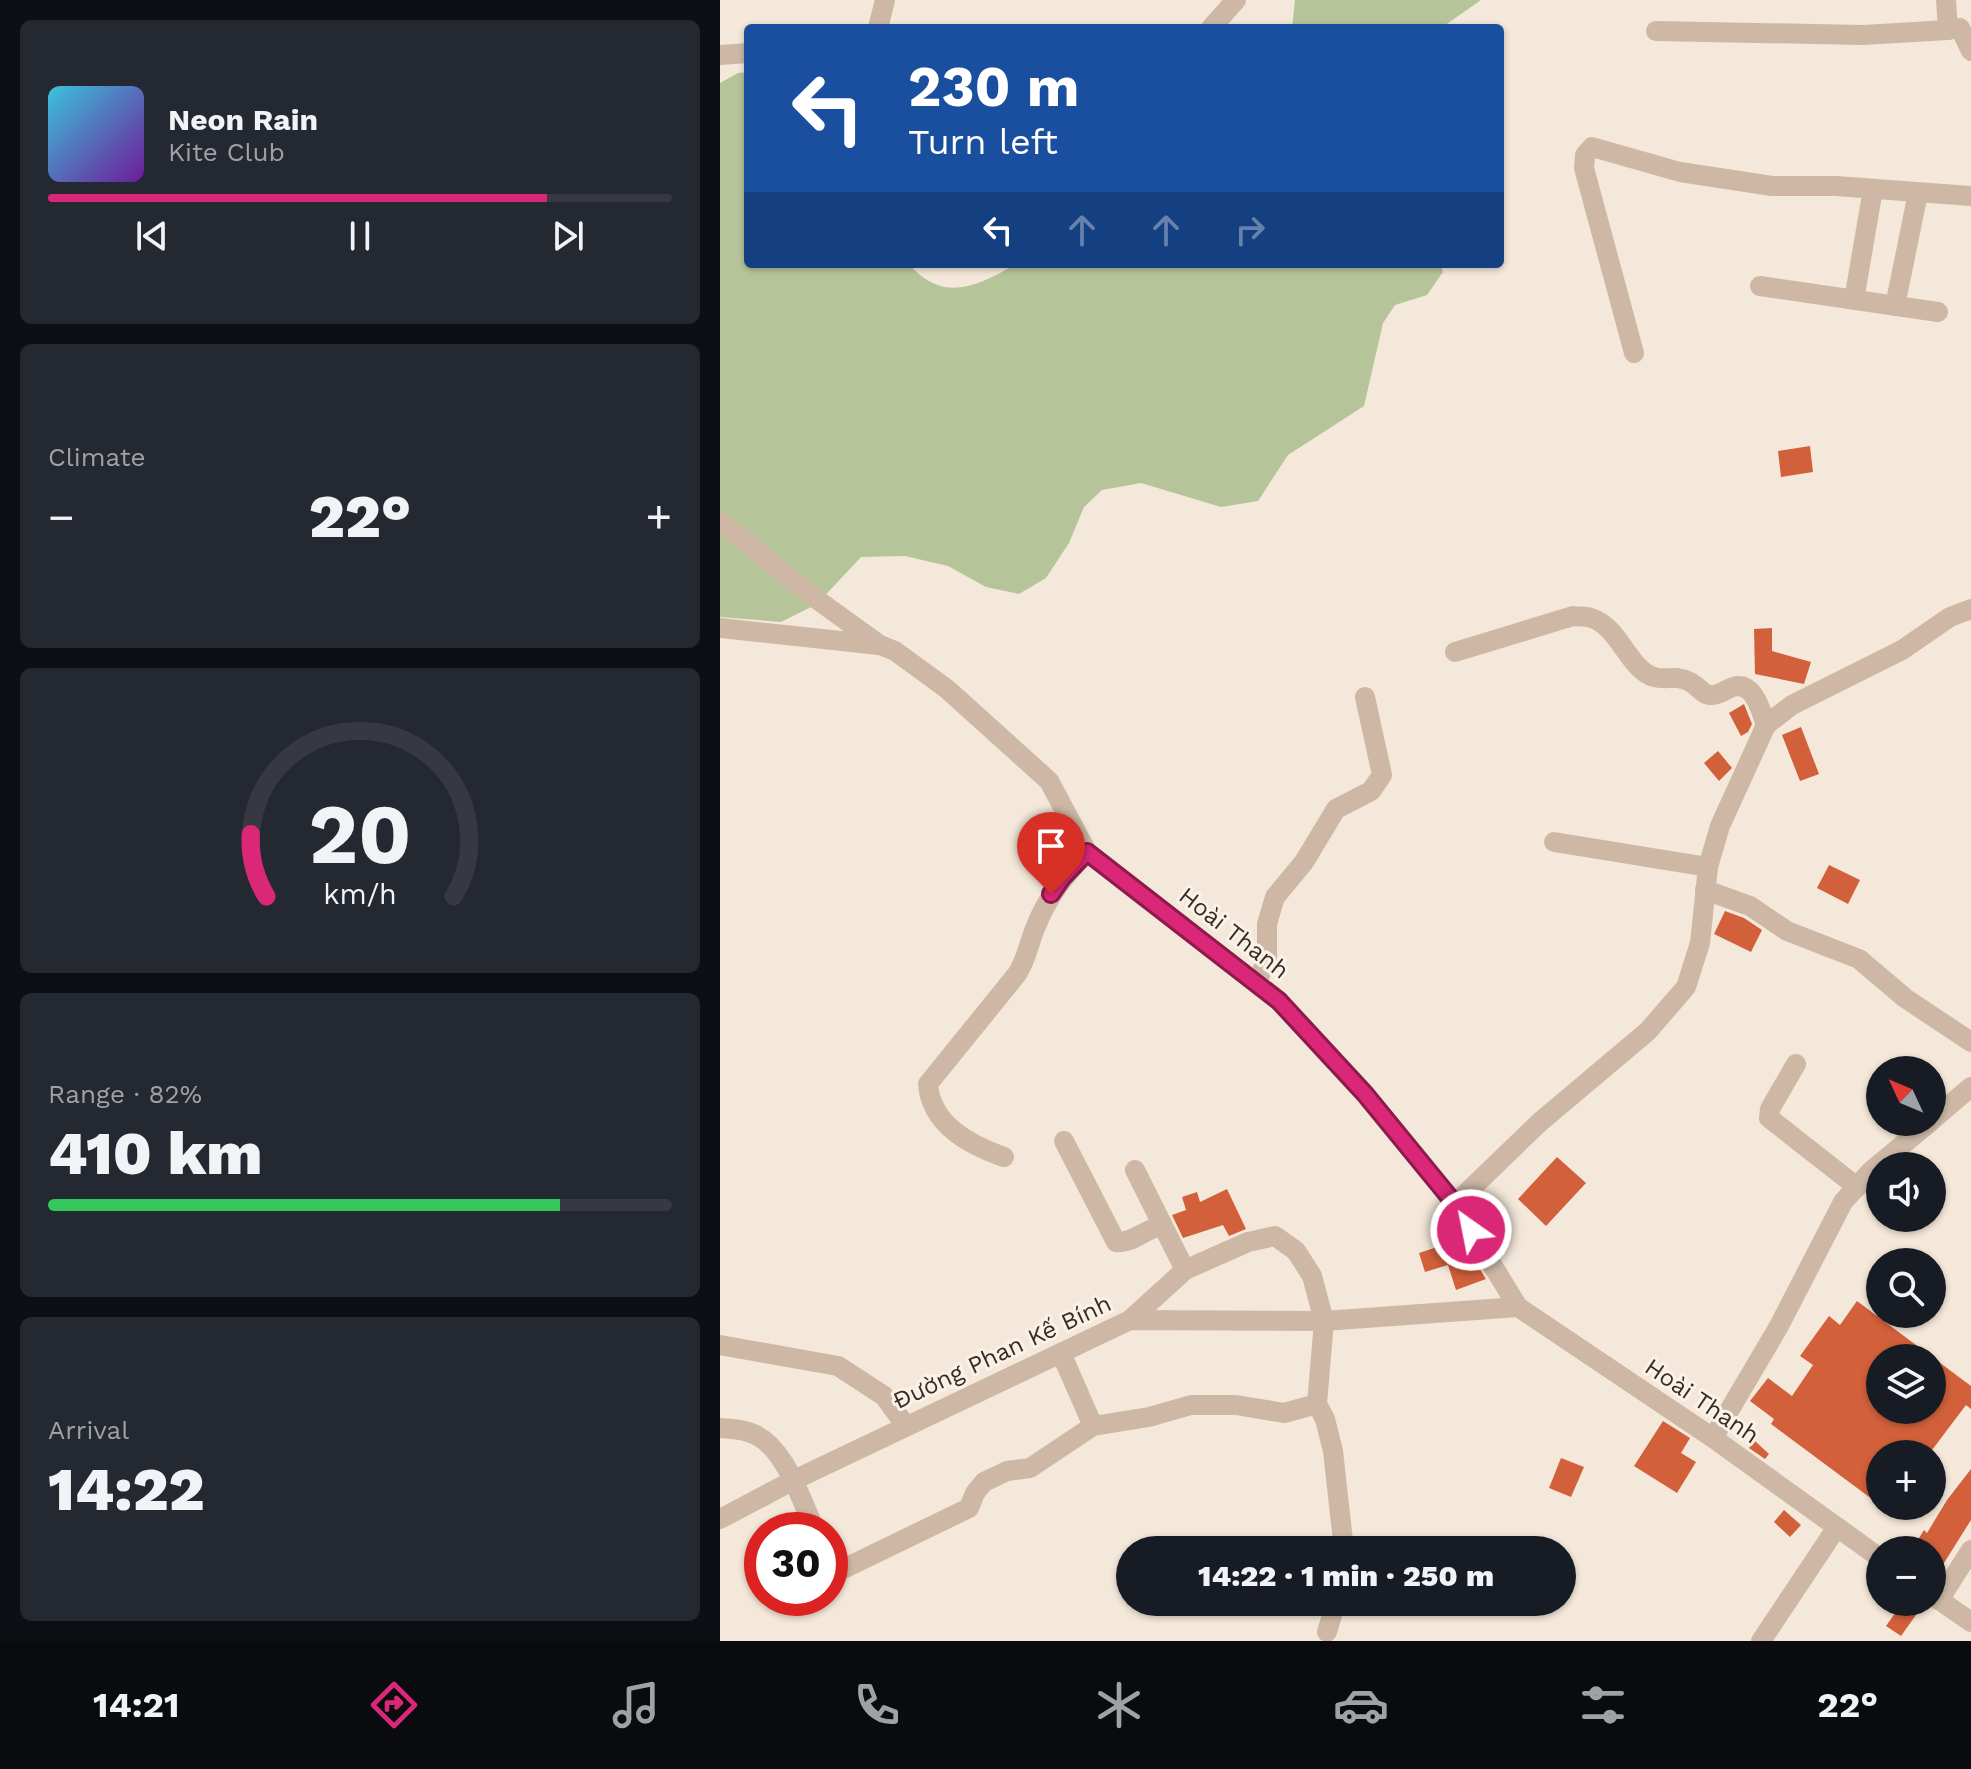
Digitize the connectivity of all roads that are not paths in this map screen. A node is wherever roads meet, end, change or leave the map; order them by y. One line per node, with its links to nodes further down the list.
1 (885, 0): 4 (street)
2 (1236, 0): 5 (street)
3 (1946, 0): 6 (street)
4 (879, 24)
5 (1215, 24)
6 (1960, 28): 7 (street); 8 (street)
7 (1656, 31)
8 (1971, 51)
9 (744, 53): 10 (street)
10 (720, 55)
11 (1873, 189): 12 (street); 15 (street); 18 (street)
12 (1918, 193): 13 (street); 16 (street)
13 (1971, 196)
14 (1760, 286): 15 (street)
15 (1854, 300): 16 (street)
16 (1895, 306): 17 (street)
17 (1938, 312)
18 (1634, 353)
19 (720, 521): 22 (street, Hoài Thanh)
20 (1971, 609): 25 (street)
21 (720, 628): 22 (street)
22 (880, 645): 27 (street, Hoài Thanh)
23 (1455, 652): 25 (street)
24 (1365, 697): 30 (street)
25 (1766, 725): 28 (street)
26 (1554, 842): 28 (street)
27 (1087, 852): 30 (street, Hoài Thanh); 37 (street)
28 (1708, 867): 29 (street)
29 (1705, 890): 31 (street); 40 (street)
30 (1256, 983): 40 (street, Hoài Thanh)
31 (1971, 1042)
32 (1796, 1064): 39 (street)
33 (1971, 1087): 34 (street)
34 (1946, 1108)
35 (1913, 1136): 39 (street)
36 (1064, 1141): 41 (street)
37 (1004, 1157)
38 (1135, 1170): 41 (street)
39 (1857, 1187): 52 (street)
40 (1455, 1204): 43 (street, Hoài Thanh)
41 (1161, 1226): 42 (street)
42 (1185, 1270): 44 (street); 45 (street)
43 (1518, 1307): 45 (street, Đường Phan Kế Bính); 52 (street, Hoài Thanh)
44 (1130, 1320): 45 (street, Đường Phan Kế Bính); 47 (street, Đường Phan Kế Bính)
45 (1324, 1321): 48 (street)
46 (720, 1345): 49 (street)
47 (1061, 1353): 49 (street, Đường Phan Kế Bính); 50 (street)
48 (1317, 1404): 50 (street); 57 (street)
49 (906, 1426): 53 (street, Đường Phan Kế Bính)
50 (1093, 1426): 60 (street)
51 (720, 1428): 53 (street)
52 (1713, 1438): 56 (street, Hoài Thanh)
53 (792, 1481): 54 (street); 55 (street, Đường Phan Kế Bính)
54 (807, 1512)
55 (720, 1519)
56 (1837, 1527): 58 (street, Hoài Thanh); 66 (street)
57 (1342, 1536)
58 (1866, 1548)
59 (1971, 1550): 61 (street)
60 (848, 1567)
61 (1946, 1583)
62 (1946, 1605): 64 (street)
63 (1332, 1616): 65 (street)
64 (1971, 1622)
65 (1327, 1632)
66 (1761, 1641)

